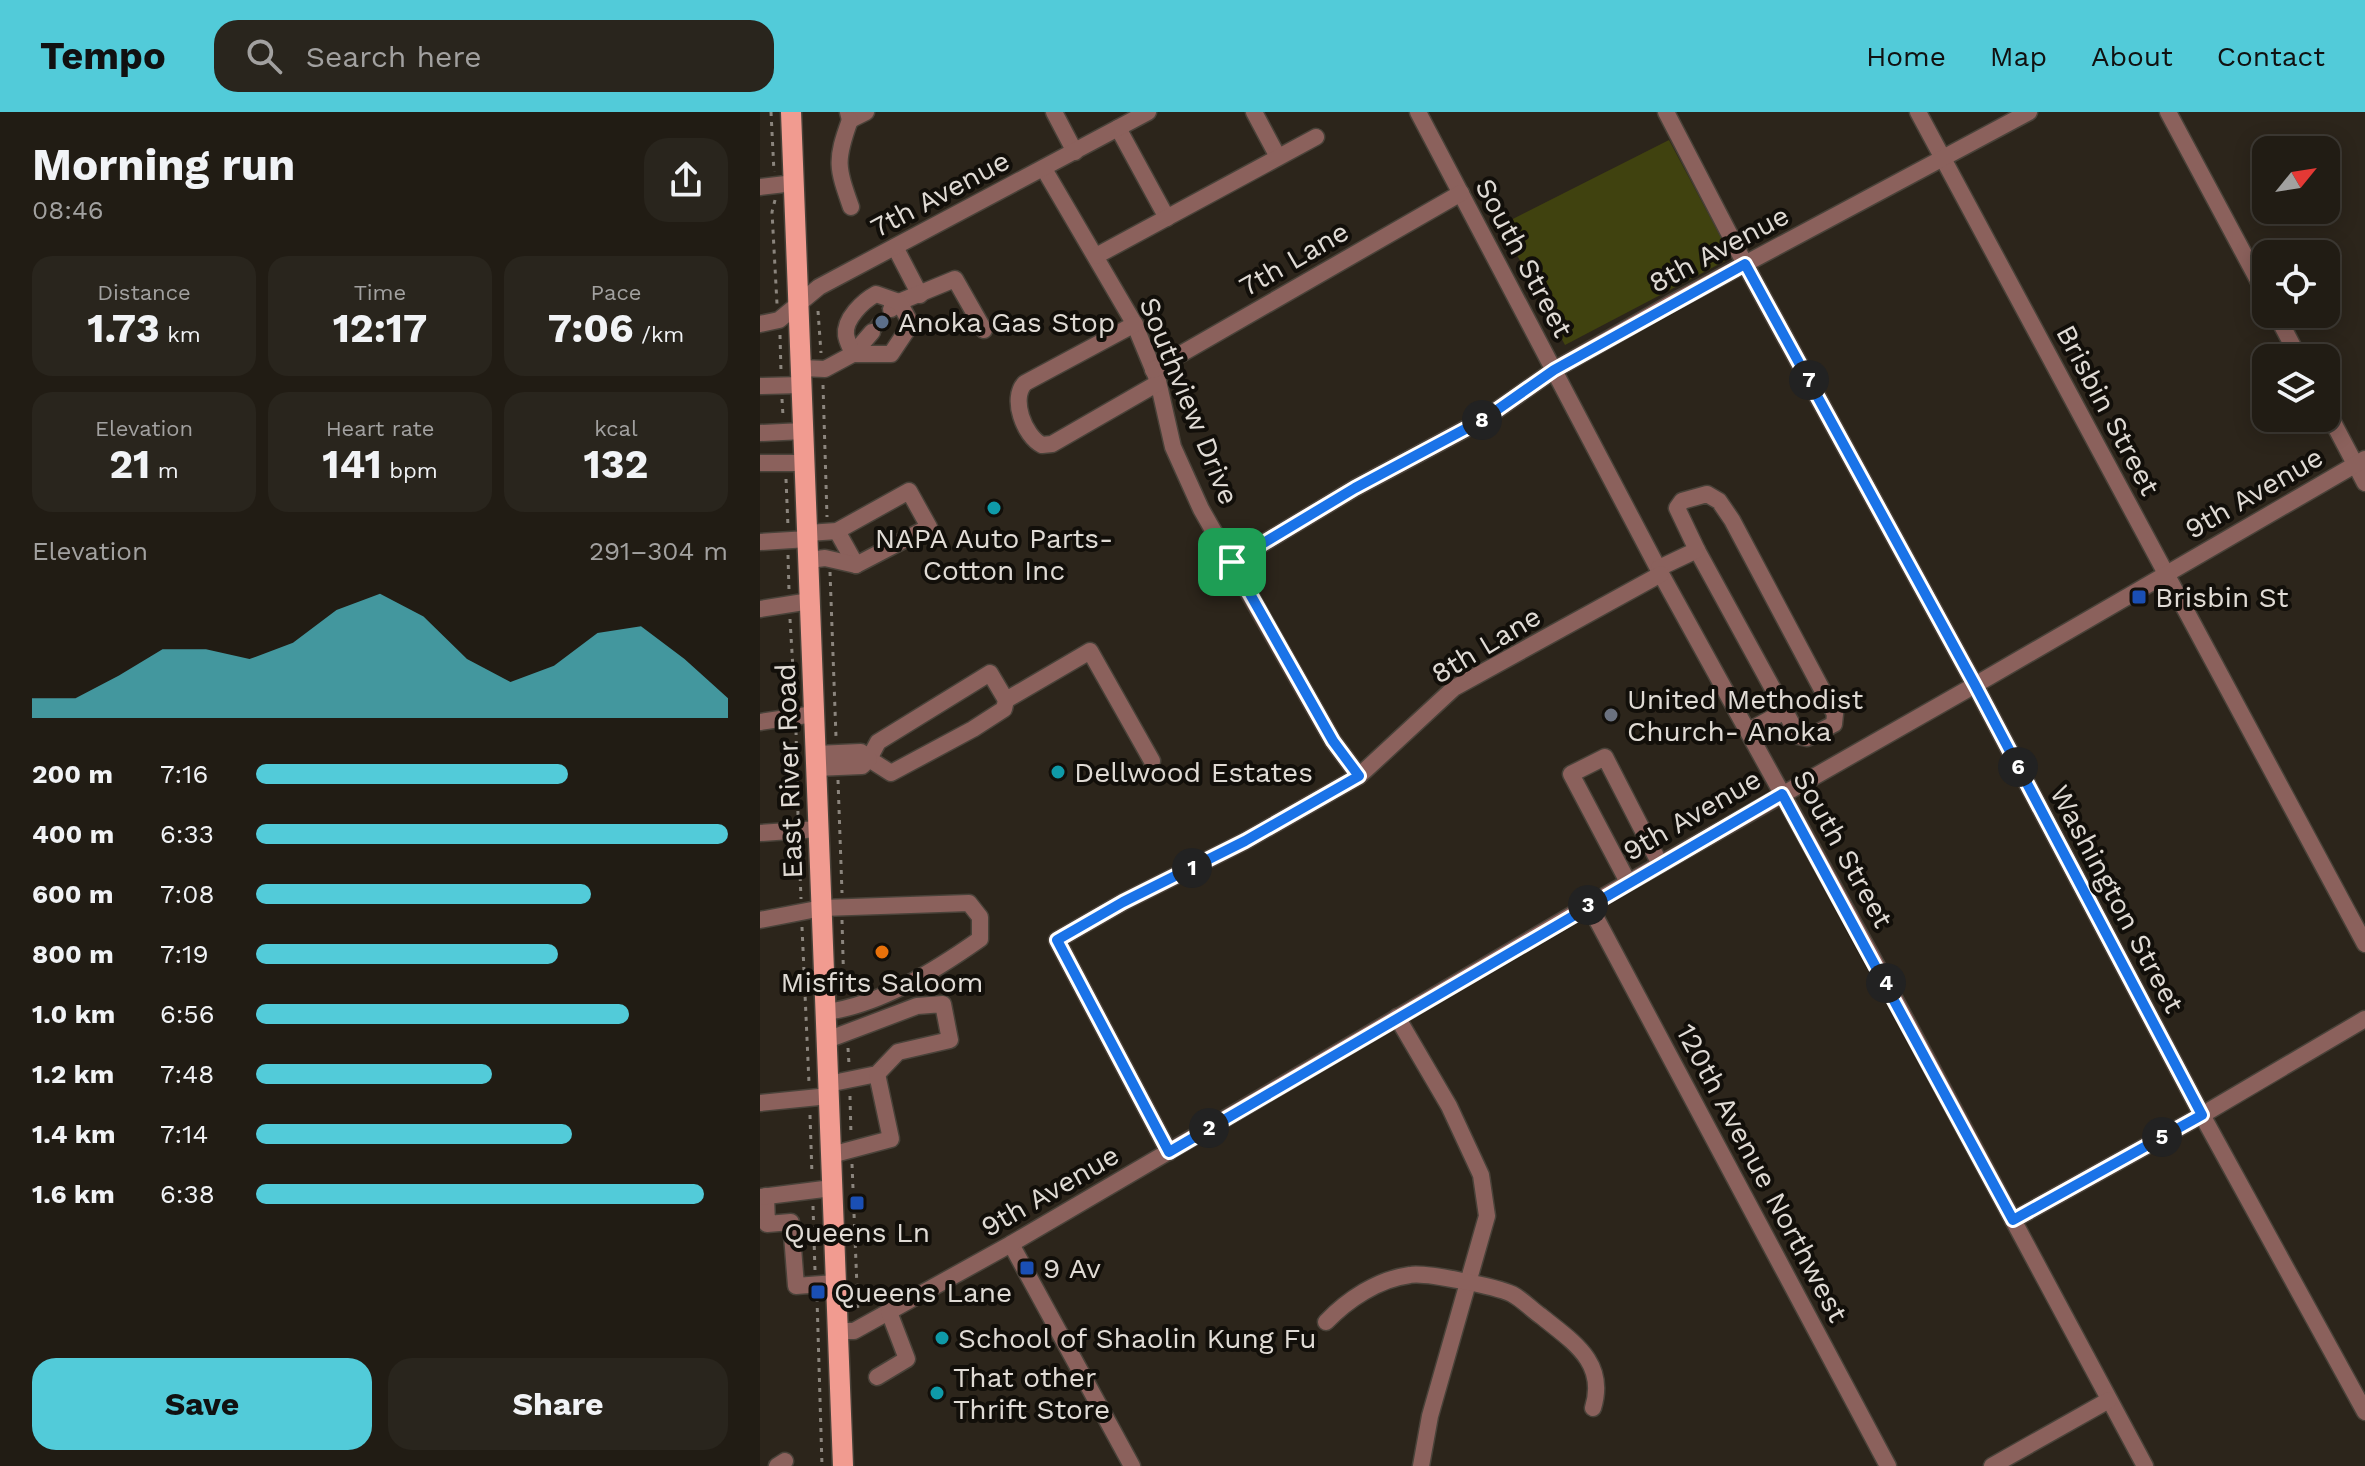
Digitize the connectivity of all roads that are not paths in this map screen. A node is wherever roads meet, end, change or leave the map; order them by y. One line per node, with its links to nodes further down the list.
1 (791, 112): 18 (main road, East River Road)
2 (866, 112): 11 (street)
3 (1054, 112): 14 (street)
4 (1148, 112): 12 (street, 7th Avenue)
5 (1254, 112): 15 (street)
6 (1418, 112): 19 (street, South Street)
7 (1666, 112): 24 (street, Washington Street)
8 (1918, 112): 16 (street, Brisbin Street)
9 (2029, 112): 16 (street, 8th Avenue)
10 (2168, 112): 25 (street)
11 (849, 116): 20 (street)
12 (1118, 128): 14 (street, 7th Avenue); 21 (street)
13 (1316, 137): 15 (street)
14 (1075, 152): 17 (street, 7th Avenue)
15 (1278, 157): 21 (street)
16 (1942, 157): 24 (street, 8th Avenue); 51 (street, Brisbin Street)
17 (1044, 169): 22 (street, 7th Avenue); 23 (street, Southview Drive)
18 (776, 185): 28 (main road, East River Road)
19 (1461, 193): 34 (street, South Street); 36 (street, 7th Lane)
20 (851, 207)
21 (1167, 218): 23 (street)
22 (895, 247): 26 (street); 28 (street, 7th Avenue)
23 (1096, 256): 30 (street, Southview Drive)
24 (1745, 264): 34 (street, 8th Avenue); 54 (street, Washington Street)
25 (2252, 269)
26 (920, 295): 27 (street); 31 (street)
27 (894, 306): 33 (street); 33 (street)
28 (808, 308): 29 (street, 7th Avenue); 35 (main road, East River Road)
29 (760, 324)
30 (1135, 324): 36 (street, Southview Drive); 36 (street, 7th Lane)
31 (984, 330)
32 (872, 332): 33 (street)
33 (853, 354): 35 (street)
34 (1554, 370): 48 (street, 8th Avenue); 50 (street, South Street)
35 (809, 374): 37 (street); 38 (main road, East River Road)
36 (1156, 376): 48 (street, Southview Drive)
37 (760, 386)
38 (804, 431): 40 (street); 43 (main road, East River Road)
39 (2340, 431): 41 (street)
40 (760, 433)
41 (2360, 462): 44 (street); 51 (street, 9th Avenue)
42 (760, 463): 43 (street)
43 (805, 463): 46 (main road, East River Road)
44 (2365, 483)
45 (760, 542): 46 (street)
46 (820, 542): 49 (street); 49 (street); 49 (street); 52 (main road, East River Road)
47 (1697, 550): 50 (street, 8th Lane); 56 (street); 56 (street)
48 (1232, 562): 63 (street, Southview Drive)
49 (856, 565)
50 (1660, 571): 59 (street, South Street); 63 (street, 8th Lane)
51 (2166, 573): 54 (street, 9th Avenue); 72 (street, Brisbin Street)
52 (810, 601): 53 (street); 57 (main road, East River Road)
53 (760, 609)
54 (1975, 685): 64 (street, 9th Avenue); 80 (street, Washington Street)
55 (1006, 700): 60 (street); 60 (street); 62 (street)
56 (1785, 711): 59 (street)
57 (814, 714): 58 (street); 61 (main road, East River Road)
58 (760, 722)
59 (1748, 731): 64 (street, South Street)
60 (869, 759): 61 (street)
61 (826, 760): 65 (main road, East River Road)
62 (1152, 761)
63 (1359, 776): 81 (street, 8th Lane)
64 (1782, 794): 67 (street, 9th Avenue); 85 (street, South Street)
65 (819, 829): 66 (street); 70 (main road, East River Road)
66 (760, 833)
67 (1660, 864): 68 (street, 9th Avenue); 68 (street)
68 (1628, 882): 69 (street, 9th Avenue)
69 (1589, 905): 74 (street, 9th Avenue); 99 (street, 120th Avenue Northwest)
70 (832, 908): 71 (street); 73 (main road, East River Road); 73 (street)
71 (760, 920)
72 (2365, 944)
73 (835, 1010): 76 (main road, East River Road)
74 (1397, 1017): 81 (street, 9th Avenue); 88 (street)
75 (2365, 1019): 80 (street)
76 (827, 1040): 77 (street); 78 (main road, East River Road)
77 (877, 1074): 78 (street); 82 (street)
78 (829, 1090): 79 (street); 82 (main road, East River Road)
79 (760, 1103)
80 (2202, 1115): 85 (street); 95 (street, Washington Street)
81 (1169, 1152): 86 (street, 9th Avenue)
82 (831, 1155): 83 (main road, East River Road)
83 (832, 1188): 84 (street); 87 (main road, East River Road)
84 (763, 1196): 87 (street)
85 (2013, 1220): 93 (street, South Street)
86 (1011, 1244): 89 (street, 9th Avenue); 96 (street)
87 (835, 1283): 91 (main road, East River Road)
88 (1467, 1283): 90 (street); 94 (street); 98 (street)
89 (889, 1312): 91 (street, 9th Avenue); 92 (street)
90 (1326, 1322)
91 (837, 1331): 97 (main road, East River Road)
92 (877, 1377)
93 (2109, 1400): 100 (street); 101 (street, South Street)
94 (1593, 1408)
95 (2365, 1412)
96 (1127, 1464)
97 (843, 1466)
98 (1421, 1466)
99 (1888, 1466)
100 (1992, 1466)
101 (2145, 1466)

